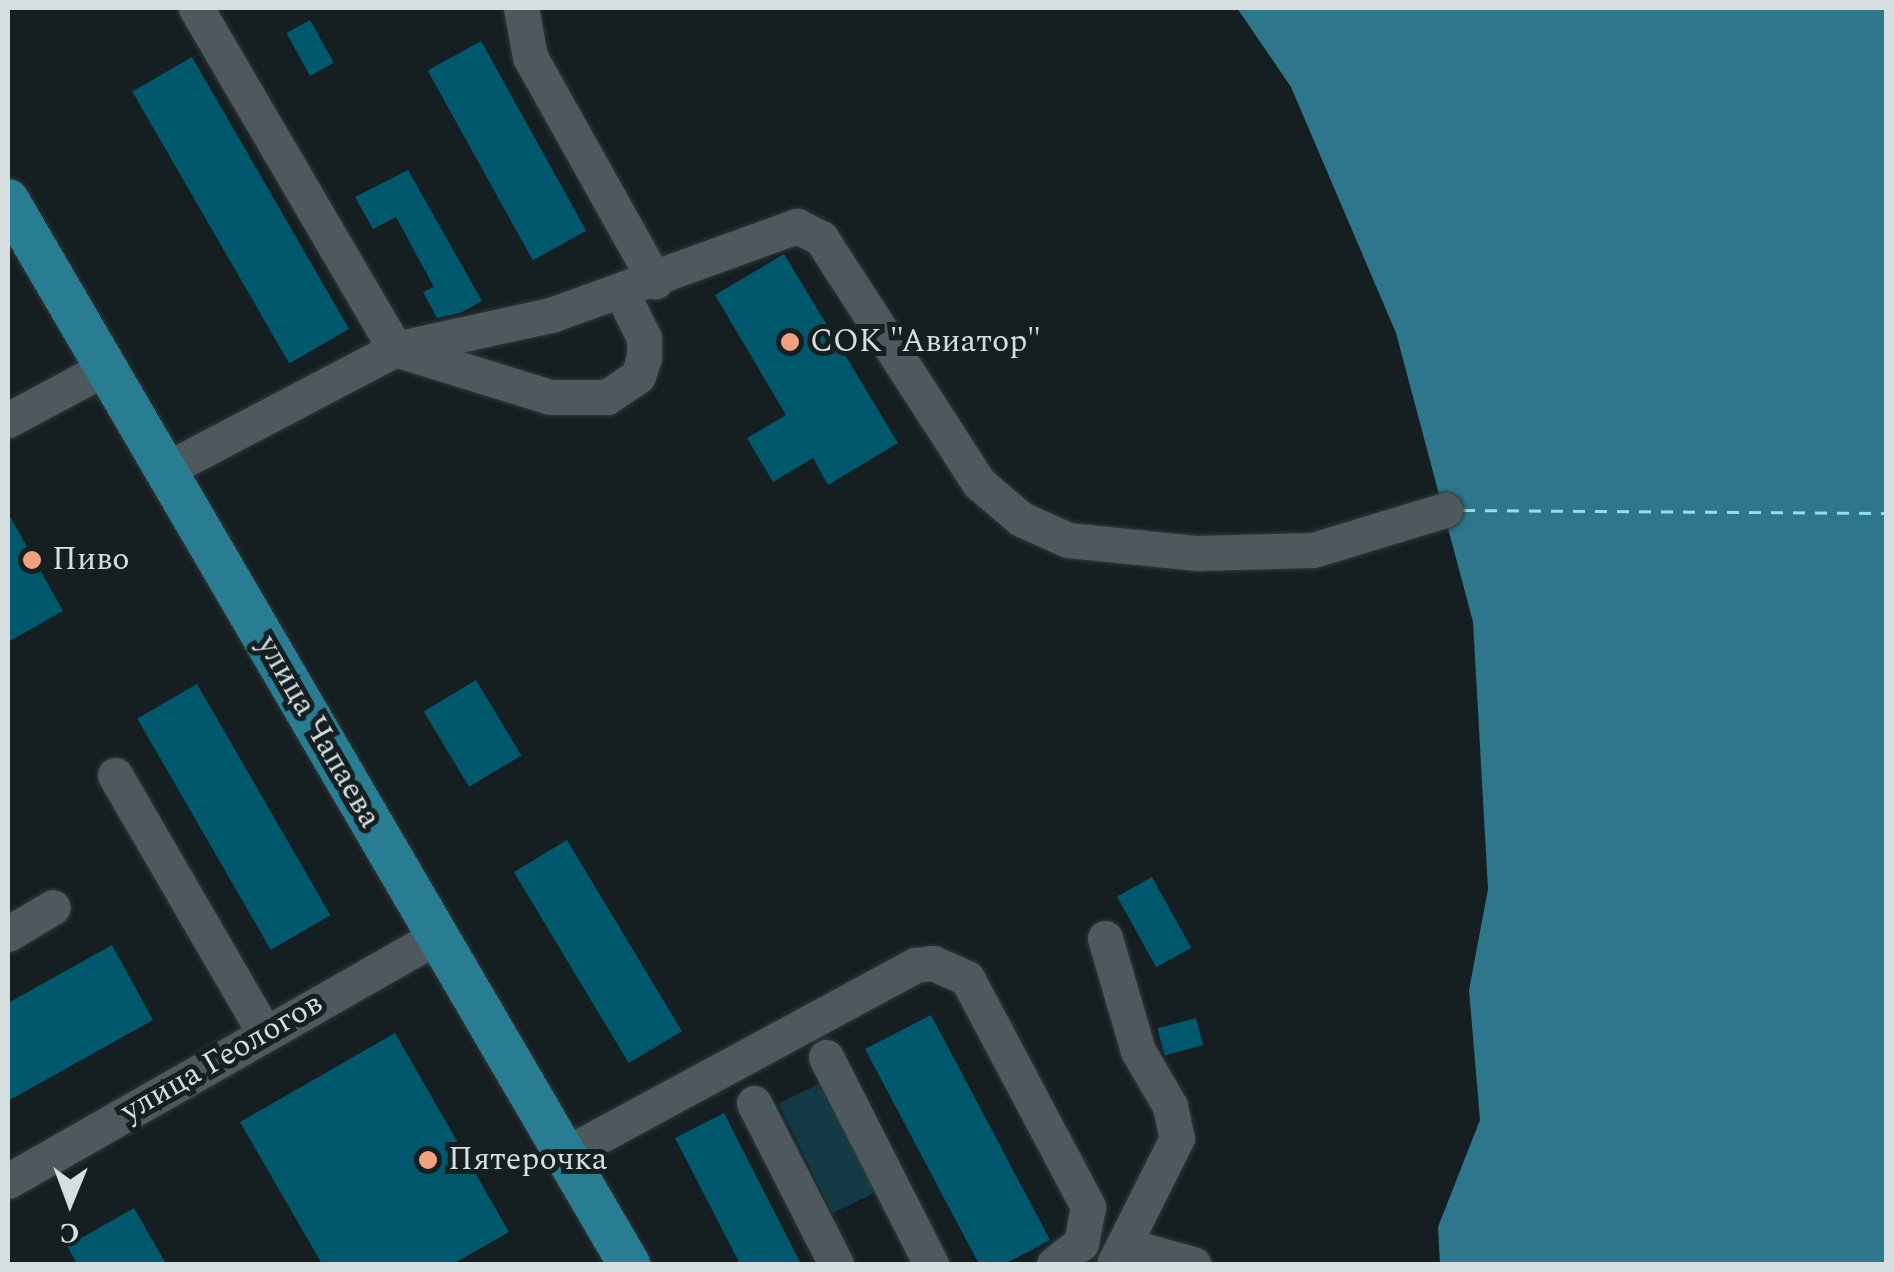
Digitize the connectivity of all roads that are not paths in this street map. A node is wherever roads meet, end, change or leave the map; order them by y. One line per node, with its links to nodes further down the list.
1 (196, 8): 6 (street)
2 (521, 8): 4 (street)
3 (8, 200): 7 (main road, улица Чапаева)
4 (655, 281): 5 (street); 10 (street)
5 (622, 293): 6 (street); 6 (street)
6 (395, 349): 9 (street)
7 (105, 368): 8 (street); 9 (main road, улица Чапаева)
8 (8, 420)
9 (165, 470): 14 (main road, улица Чапаева)
10 (1445, 510)
11 (115, 775): 16 (street)
12 (53, 907): 13 (street)
13 (8, 934)
14 (437, 936): 16 (street, улица Геологов); 19 (main road, улица Чапаева)
15 (1105, 938): 21 (street)
16 (265, 1034): 20 (street, улица Геологов)
17 (826, 1057): 24 (street)
18 (754, 1103): 23 (street)
19 (564, 1155): 22 (main road, улица Чапаева); 25 (street)
20 (8, 1181)
21 (1119, 1255): 26 (street)
22 (617, 1260)
23 (836, 1264)
24 (931, 1264)
25 (1054, 1264)
26 (1193, 1264)

